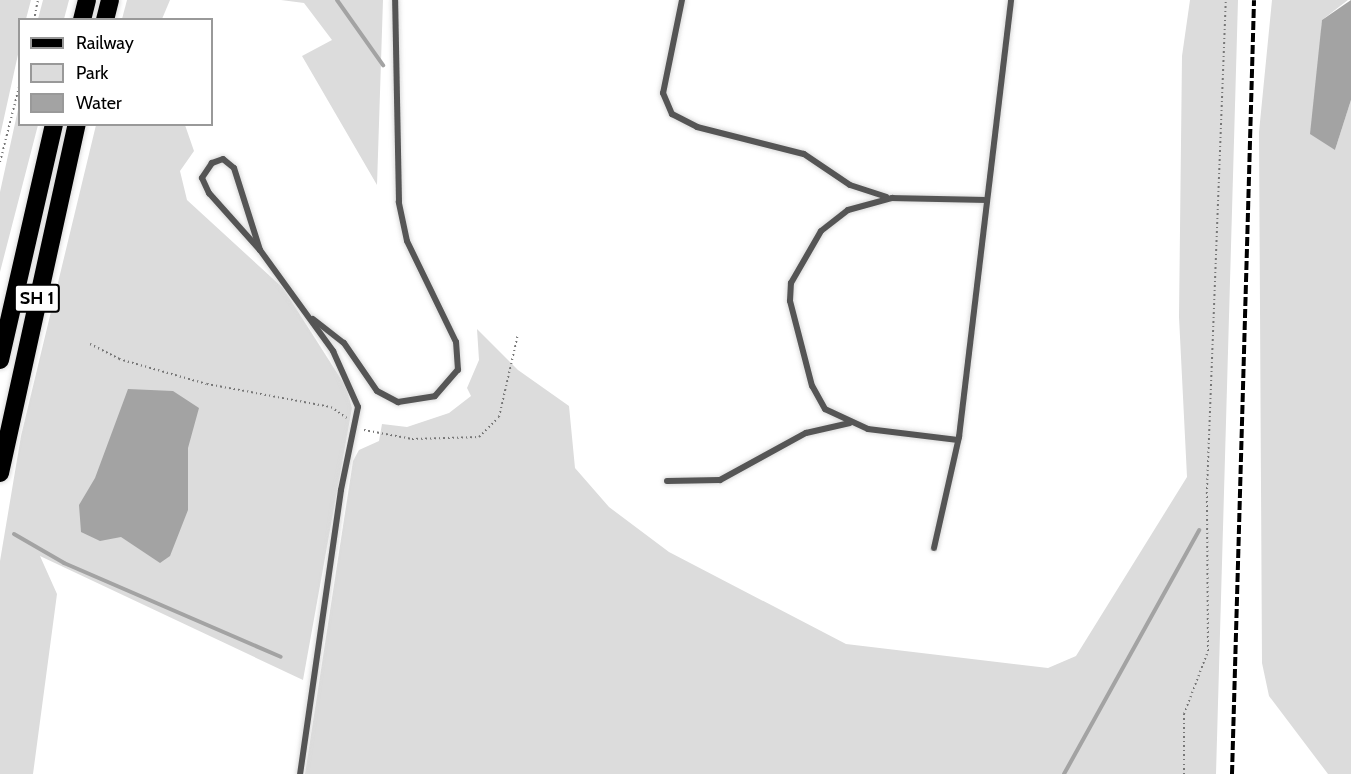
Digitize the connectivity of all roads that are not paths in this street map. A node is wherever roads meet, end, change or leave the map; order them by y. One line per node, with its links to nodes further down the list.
1 (87, 0): 6 (highway)
2 (110, 0): 7 (highway)
3 (394, 0): 13 (lane)
4 (682, 0): 10 (lane)
5 (1011, 0): 11 (lane)
6 (82, 18)
7 (106, 18)
8 (54, 126): 14 (highway, SH 1)
9 (77, 126): 17 (highway, SH 1)
10 (892, 198): 11 (lane); 15 (lane)
11 (984, 200): 16 (lane)
12 (260, 250): 12 (lane); 13 (lane)
13 (306, 312): 20 (lane)
14 (0, 360)
15 (851, 423): 16 (lane); 18 (lane)
16 (958, 440): 19 (lane)
17 (0, 473)
18 (667, 481)
19 (934, 548)
20 (300, 774)

